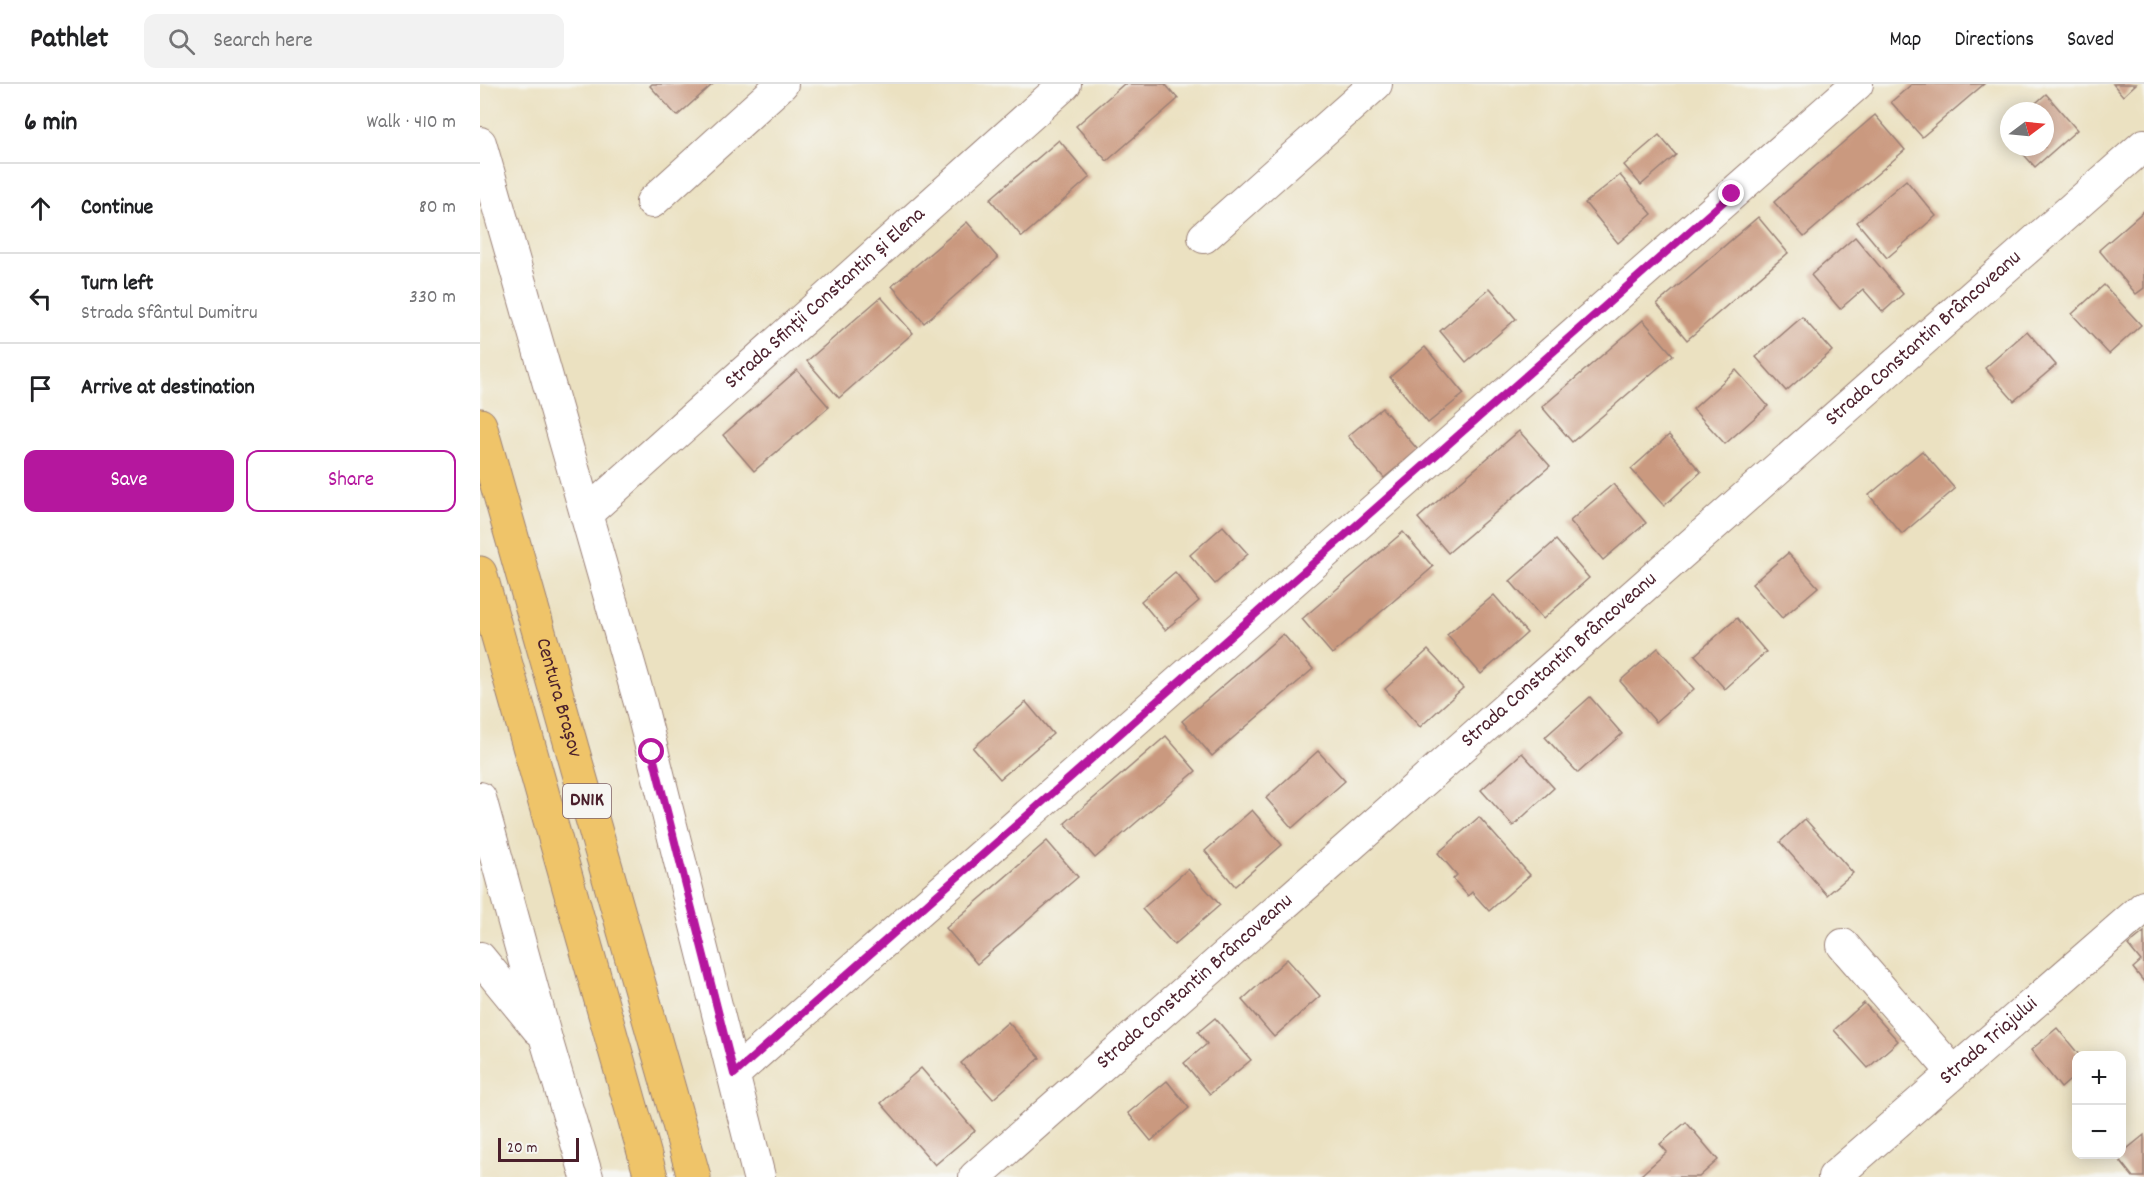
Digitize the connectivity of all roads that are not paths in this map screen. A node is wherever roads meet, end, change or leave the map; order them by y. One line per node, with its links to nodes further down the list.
1 (782, 84): 7 (street)
2 (1065, 84): 10 (street, Strada Sfinții Constantin și Elena)
3 (1376, 84): 8 (street)
4 (1857, 84): 18 (street)
5 (480, 143): 10 (street)
6 (2144, 145): 23 (street, Strada Constantin Brâncoveanu)
7 (652, 202)
8 (1204, 237)
9 (480, 425): 21 (highway, Centura Brașov / DN1K)
10 (585, 514): 18 (street)
11 (480, 573): 20 (highway, Centura Brașov / DN1K)
12 (480, 798): 16 (street)
13 (2144, 907): 17 (street, Strada Triajului)
14 (1843, 945): 17 (street)
15 (480, 958): 16 (street)
16 (546, 1039): 19 (street)
17 (1953, 1072): 24 (street, Strada Triajului)
18 (734, 1074): 22 (street)
19 (587, 1177)
20 (651, 1177)
21 (694, 1177)
22 (759, 1177)
23 (975, 1177)
24 (1834, 1177)

